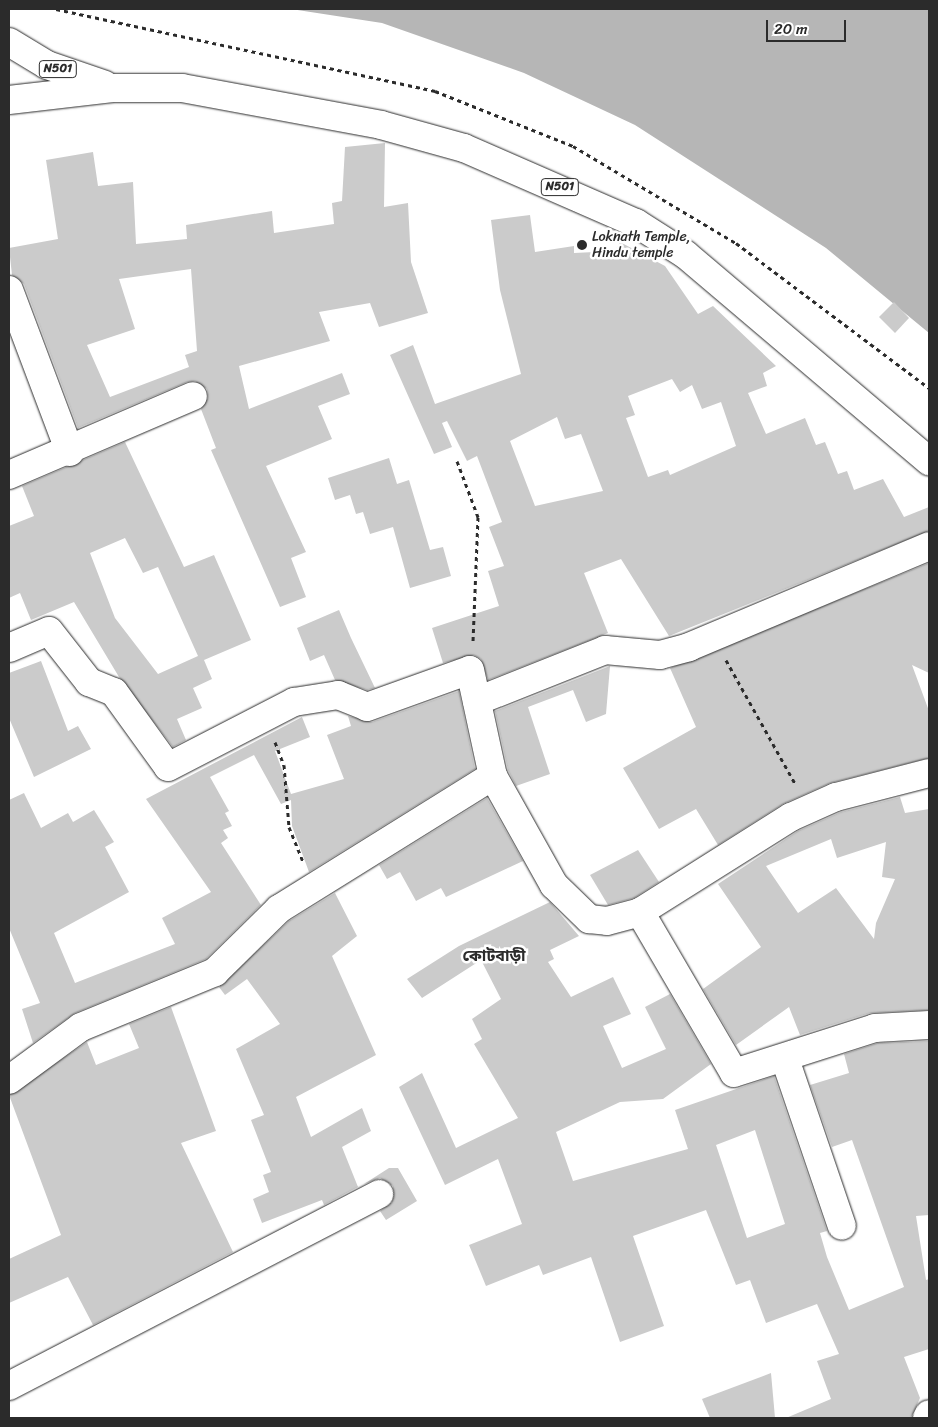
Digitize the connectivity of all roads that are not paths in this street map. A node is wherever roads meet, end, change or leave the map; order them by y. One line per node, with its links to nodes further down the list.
1 (9, 42): 2 (main road, N501)
2 (112, 88): 3 (main road, N501); 7 (main road, N501)
3 (9, 100)
4 (9, 290): 6 (main road)
5 (192, 396): 6 (main road)
6 (70, 452): 8 (main road)
7 (929, 461)
8 (9, 475)
9 (929, 546): 11 (main road)
10 (9, 648): 11 (main road)
11 (477, 701): 13 (main road)
12 (929, 773): 14 (main road)
13 (493, 776): 14 (main road); 17 (main road)
14 (640, 912): 16 (main road)
15 (929, 1025): 16 (main road)
16 (785, 1059): 19 (main road)
17 (9, 1080)
18 (379, 1194): 20 (main road)
19 (842, 1226)
20 (9, 1386)
21 (929, 1414): 22 (main road)
22 (927, 1418)

